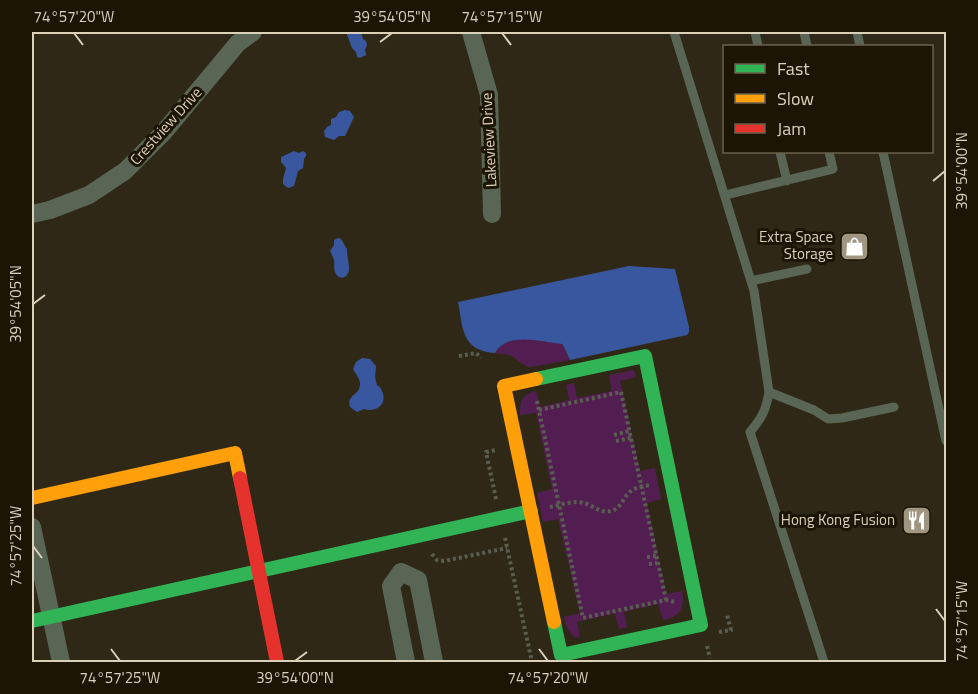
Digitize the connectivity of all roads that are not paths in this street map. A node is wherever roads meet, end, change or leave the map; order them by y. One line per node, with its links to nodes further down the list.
1 (253, 32): 9 (street, Crestview Drive)
2 (471, 32): 10 (street, Lakeview Drive)
3 (674, 32): 8 (lane)
4 (780, 153): 7 (lane)
5 (829, 153): 7 (lane)
6 (883, 153): 15 (lane)
7 (787, 180): 8 (lane)
8 (725, 195): 12 (lane)
9 (32, 214)
10 (492, 214)
11 (807, 269): 12 (lane)
12 (751, 281): 13 (lane)
13 (769, 392): 14 (lane); 29 (lane)
14 (894, 407)
15 (946, 441)
16 (32, 498): 20 (street)
17 (536, 510): 17 (street); 19 (street)
18 (32, 527): 22 (street)
19 (394, 541): 20 (street); 21 (street)
20 (259, 571): 23 (street); 26 (street)
21 (401, 572): 27 (street); 28 (street)
22 (37, 577): 23 (street)
23 (51, 616): 24 (street); 25 (street)
24 (32, 621)
25 (61, 663)
26 (277, 663)
27 (406, 663)
28 (434, 663)
29 (824, 663)

